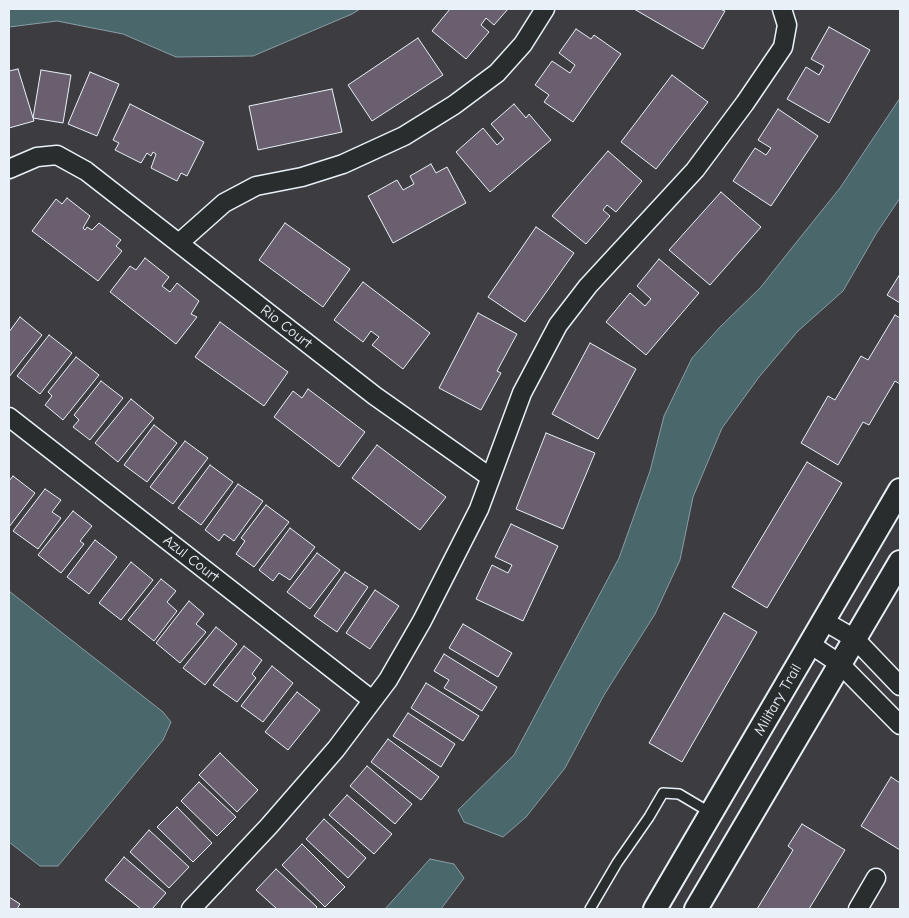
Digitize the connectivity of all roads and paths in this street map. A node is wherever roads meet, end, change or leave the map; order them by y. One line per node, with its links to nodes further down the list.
1 (545, 9): 4 (street)
2 (782, 9): 6 (street)
3 (9, 169): 4 (street, Rio Court)
4 (180, 244): 6 (street, Rio Court)
5 (9, 417): 14 (street, Azul Court)
6 (490, 477): 14 (street)
7 (900, 490): 9 (street, Military Trail)
8 (900, 562): 10 (street)
9 (824, 621): 10 (street); 11 (street, Military Trail)
10 (855, 639): 12 (street); 13 (street)
11 (810, 644): 12 (street); 16 (street, Military Trail)
12 (840, 664): 15 (street); 21 (street)
13 (900, 686)
14 (372, 700): 18 (street)
15 (900, 725)
16 (712, 813): 19 (lane); 20 (street, Military Trail)
17 (876, 878): 22 (street)
18 (191, 909)
19 (590, 909)
20 (655, 909)
21 (696, 909)
22 (858, 909)

